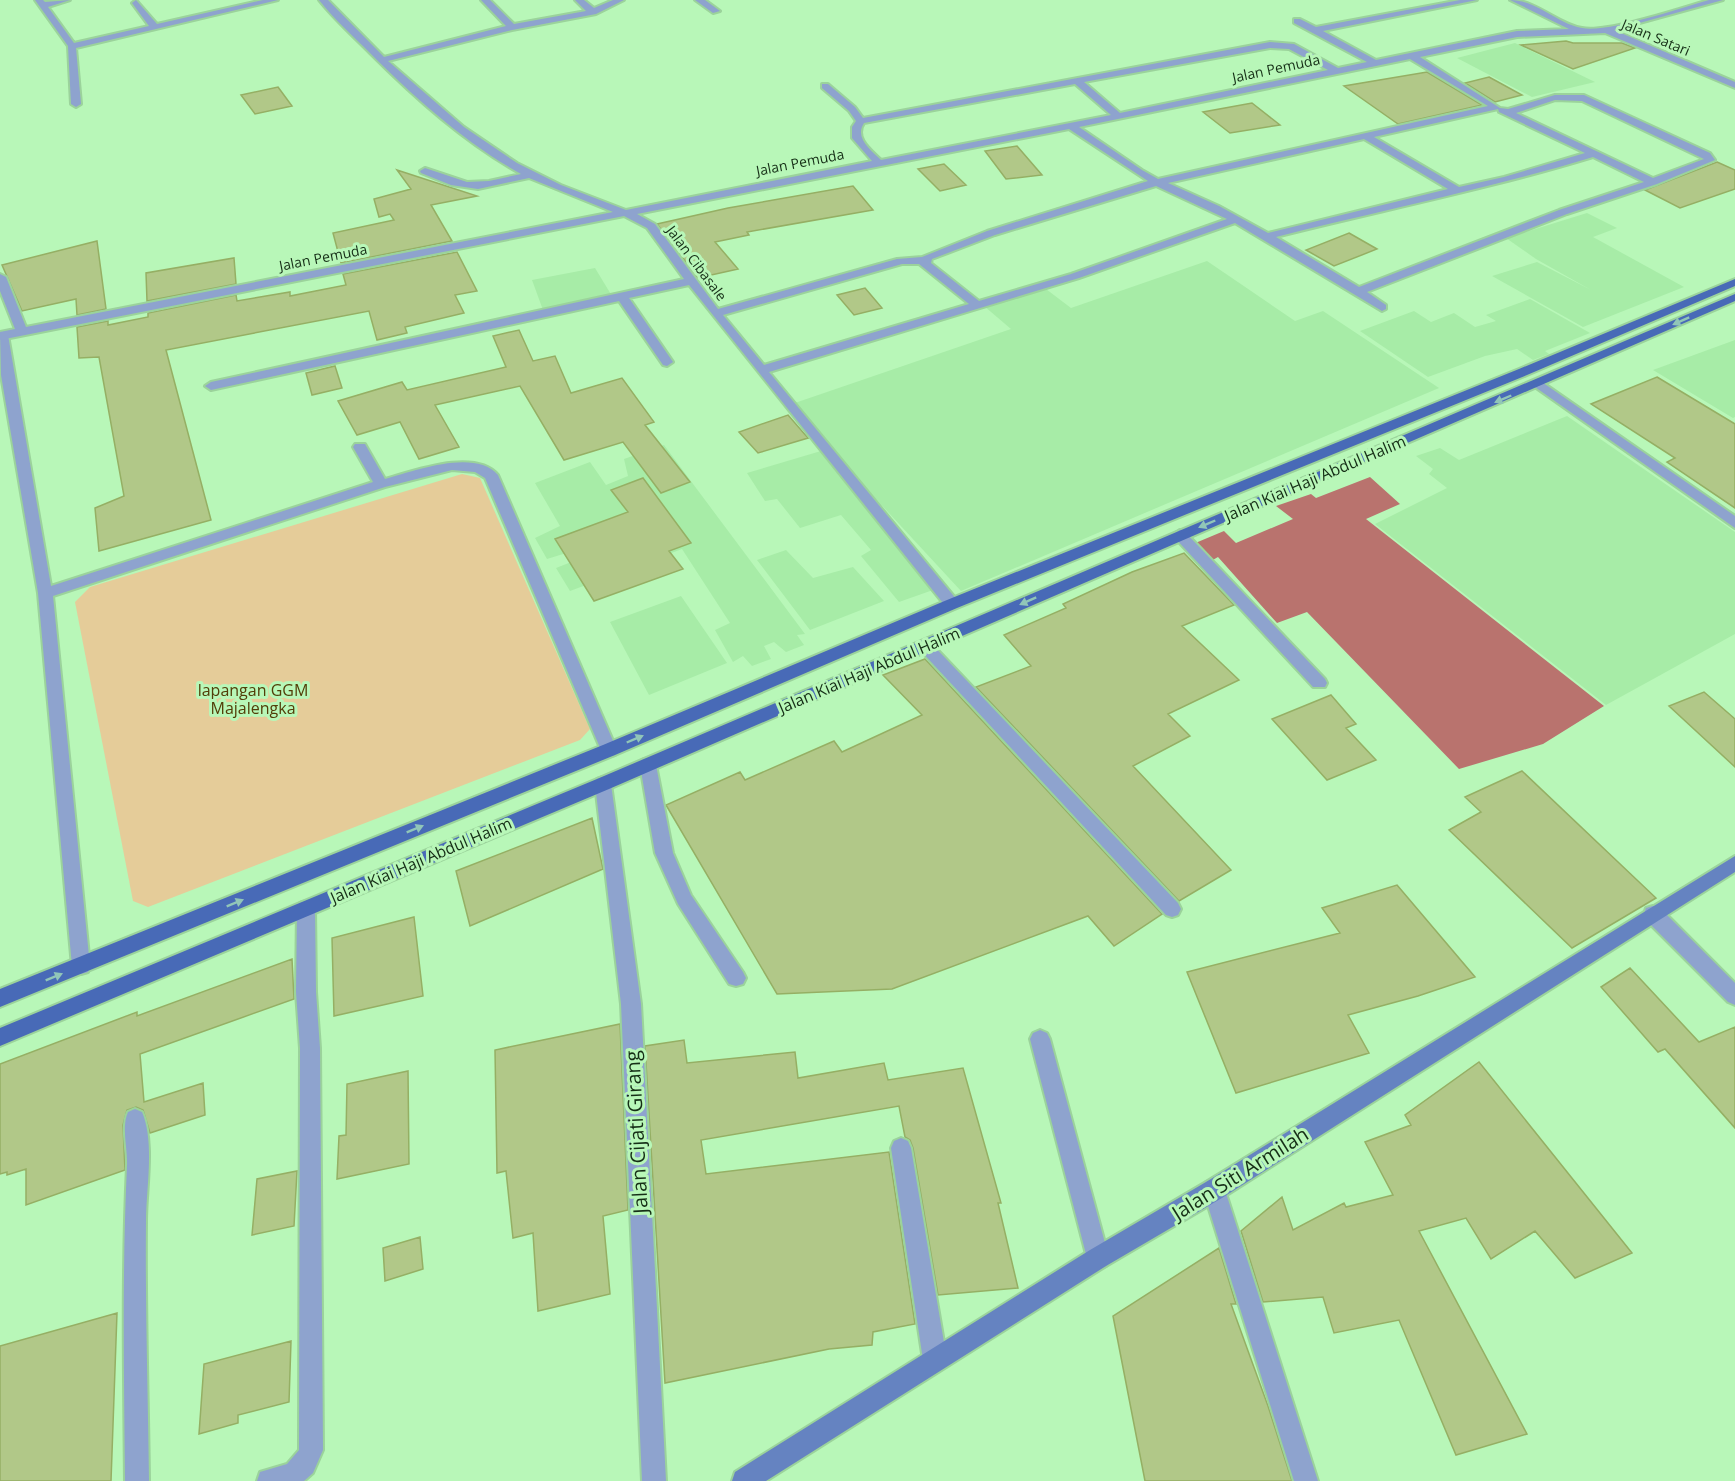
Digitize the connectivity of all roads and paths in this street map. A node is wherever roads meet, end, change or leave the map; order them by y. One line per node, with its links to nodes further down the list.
1 (66, 0): 11 (street)
2 (274, 0): 16 (street)
3 (323, 0): 23 (street, Jalan Cibasale)
4 (485, 0): 17 (street)
5 (579, 0): 14 (street)
6 (620, 0): 14 (street)
7 (699, 0): 13 (street)
8 (1473, 0): 18 (street)
9 (1514, 0): 20 (street)
10 (1719, 0): 19 (street, Jalan Satari)
11 (41, 2): 21 (street)
12 (136, 3): 16 (street)
13 (716, 11)
14 (593, 12): 17 (street)
15 (1297, 21): 18 (street)
16 (155, 27): 21 (street)
17 (512, 27): 23 (street)
18 (1316, 30): 24 (street)
19 (1606, 30): 20 (street, Jalan Pemuda); 27 (street, Jalan Satari)
20 (1584, 32): 22 (street, Jalan Pemuda)
21 (72, 46): 29 (street)
22 (1412, 56): 24 (street, Jalan Pemuda); 30 (street)
23 (381, 60): 39 (street, Jalan Cibasale)
24 (1375, 63): 25 (street, Jalan Pemuda)
25 (1336, 71): 26 (street); 32 (street, Jalan Pemuda)
26 (1077, 81): 32 (street); 33 (street)
27 (1735, 85)
28 (825, 86): 33 (street)
29 (76, 104)
30 (1496, 107): 31 (street); 35 (street)
31 (1508, 113): 36 (street); 41 (street)
32 (1118, 116): 34 (street, Jalan Pemuda)
33 (861, 121): 37 (street)
34 (1070, 125): 37 (street, Jalan Pemuda); 40 (street)
35 (1367, 137): 40 (street); 42 (street)
36 (1593, 154): 41 (street); 42 (street)
37 (878, 162): 43 (street, Jalan Pemuda)
38 (425, 171): 39 (street)
39 (532, 174): 43 (street, Jalan Cibasale)
40 (1157, 182): 44 (street); 46 (street)
41 (1653, 182): 50 (street)
42 (1458, 192): 45 (street)
43 (624, 213): 48 (street, Jalan Cibasale); 56 (street, Jalan Pemuda)
44 (1236, 219): 45 (street); 53 (street)
45 (1269, 236): 50 (street)
46 (925, 260): 53 (street); 55 (street)
47 (0, 277): 56 (street)
48 (693, 281): 51 (street); 55 (street, Jalan Cibasale)
49 (1735, 282): 68 (main road, Jalan Kiai Haji Abdul Halim)
50 (1358, 292): 54 (street)
51 (622, 297): 58 (street); 62 (street)
52 (1735, 297): 61 (main road, Jalan Kiai Haji Abdul Halim, one-way to 61)
53 (977, 305): 59 (street)
54 (1382, 307)
55 (715, 313): 59 (street, Jalan Cibasale)
56 (22, 332): 57 (street, Jalan Pemuda)
57 (1, 336): 60 (street)
58 (667, 362)
59 (762, 369): 68 (street, Jalan Cibasale)
60 (3, 373): 67 (street)
61 (1539, 384): 65 (street); 66 (main road, Jalan Kiai Haji Abdul Halim, one-way to 66)
62 (211, 386)
63 (360, 447): 64 (street)
64 (381, 484): 67 (street); 71 (street)
65 (1734, 520)
66 (1180, 535): 69 (main road, Jalan Kiai Haji Abdul Halim, one-way to 69); 70 (street)
67 (45, 593): 78 (street)
68 (952, 604): 71 (main road, Jalan Kiai Haji Abdul Halim, one-way to 68)
69 (925, 646): 72 (main road, Jalan Kiai Haji Abdul Halim); 76 (street)
70 (1319, 683)
71 (609, 750): 78 (main road, Jalan Kiai Haji Abdul Halim, one-way to 71)
72 (648, 765): 73 (main road, Jalan Kiai Haji Abdul Halim); 79 (street)
73 (603, 784): 75 (main road, Jalan Kiai Haji Abdul Halim); 91 (street, Jalan Cijati Girang)
74 (1735, 863): 77 (main road, Jalan Siti Armilah)
75 (306, 909): 82 (main road, Jalan Kiai Haji Abdul Halim); 90 (street)
76 (1172, 909)
77 (1653, 914): 80 (street); 86 (main road, Jalan Siti Armilah)
78 (81, 966): 81 (main road, Jalan Kiai Haji Abdul Halim, one-way to 78)
79 (736, 978)
80 (1735, 996)
81 (0, 998)
82 (0, 1037)
83 (1040, 1039): 87 (street)
84 (135, 1119): 89 (street)
85 (901, 1148): 88 (street)
86 (1214, 1190): 87 (main road, Jalan Siti Armilah); 93 (street)
87 (1098, 1258): 88 (main road, Jalan Siti Armilah)
88 (935, 1360): 92 (main road, Jalan Siti Armilah)
89 (137, 1481)
90 (269, 1481)
91 (654, 1481)
92 (744, 1481)
93 (1306, 1481)

